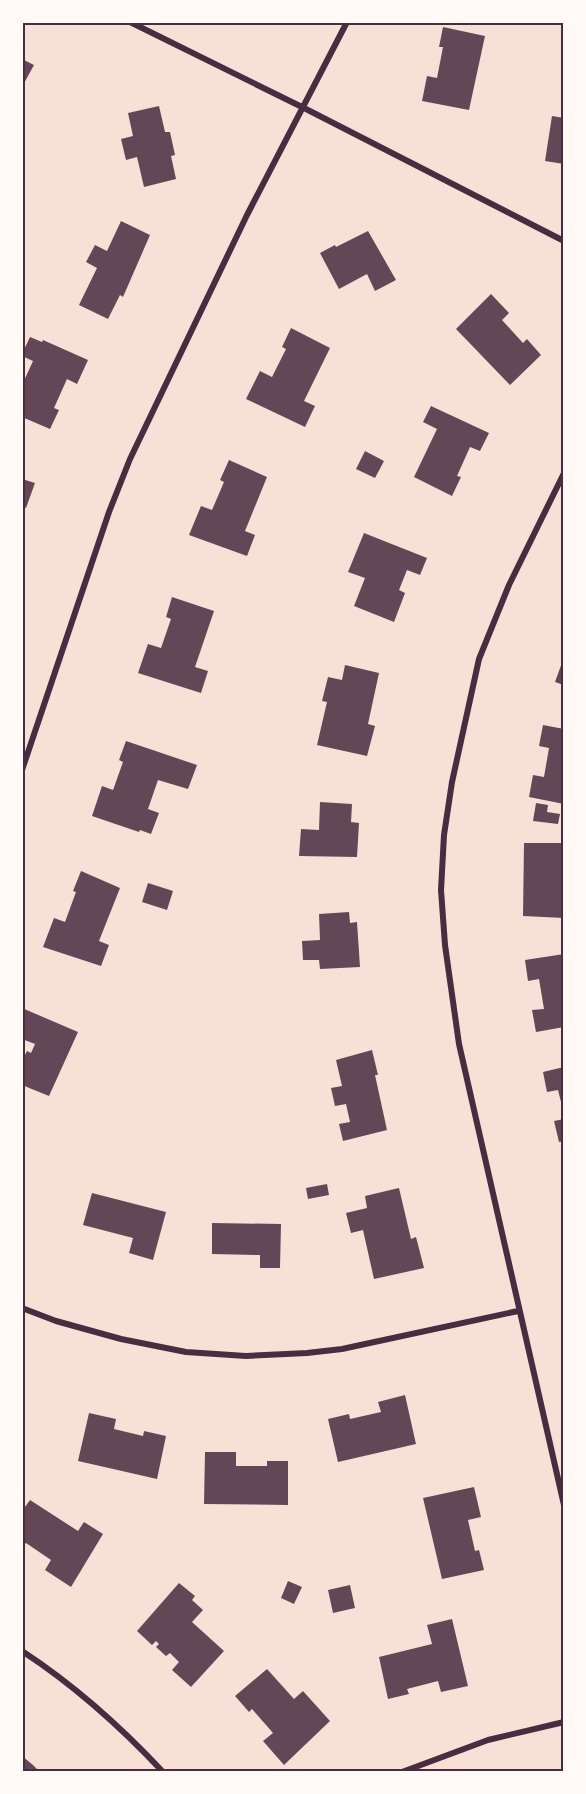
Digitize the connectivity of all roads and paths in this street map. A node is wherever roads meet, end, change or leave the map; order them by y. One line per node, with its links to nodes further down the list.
1 (130, 22): 3 (street)
2 (347, 22): 3 (street)
3 (304, 108): 4 (street); 6 (street)
4 (564, 241)
5 (564, 473): 8 (street)
6 (22, 770)
7 (22, 1308): 8 (street)
8 (518, 1311): 9 (street)
9 (564, 1505)
10 (22, 1651): 12 (street)
11 (564, 1722): 13 (street)
12 (164, 1772)
13 (402, 1772)

